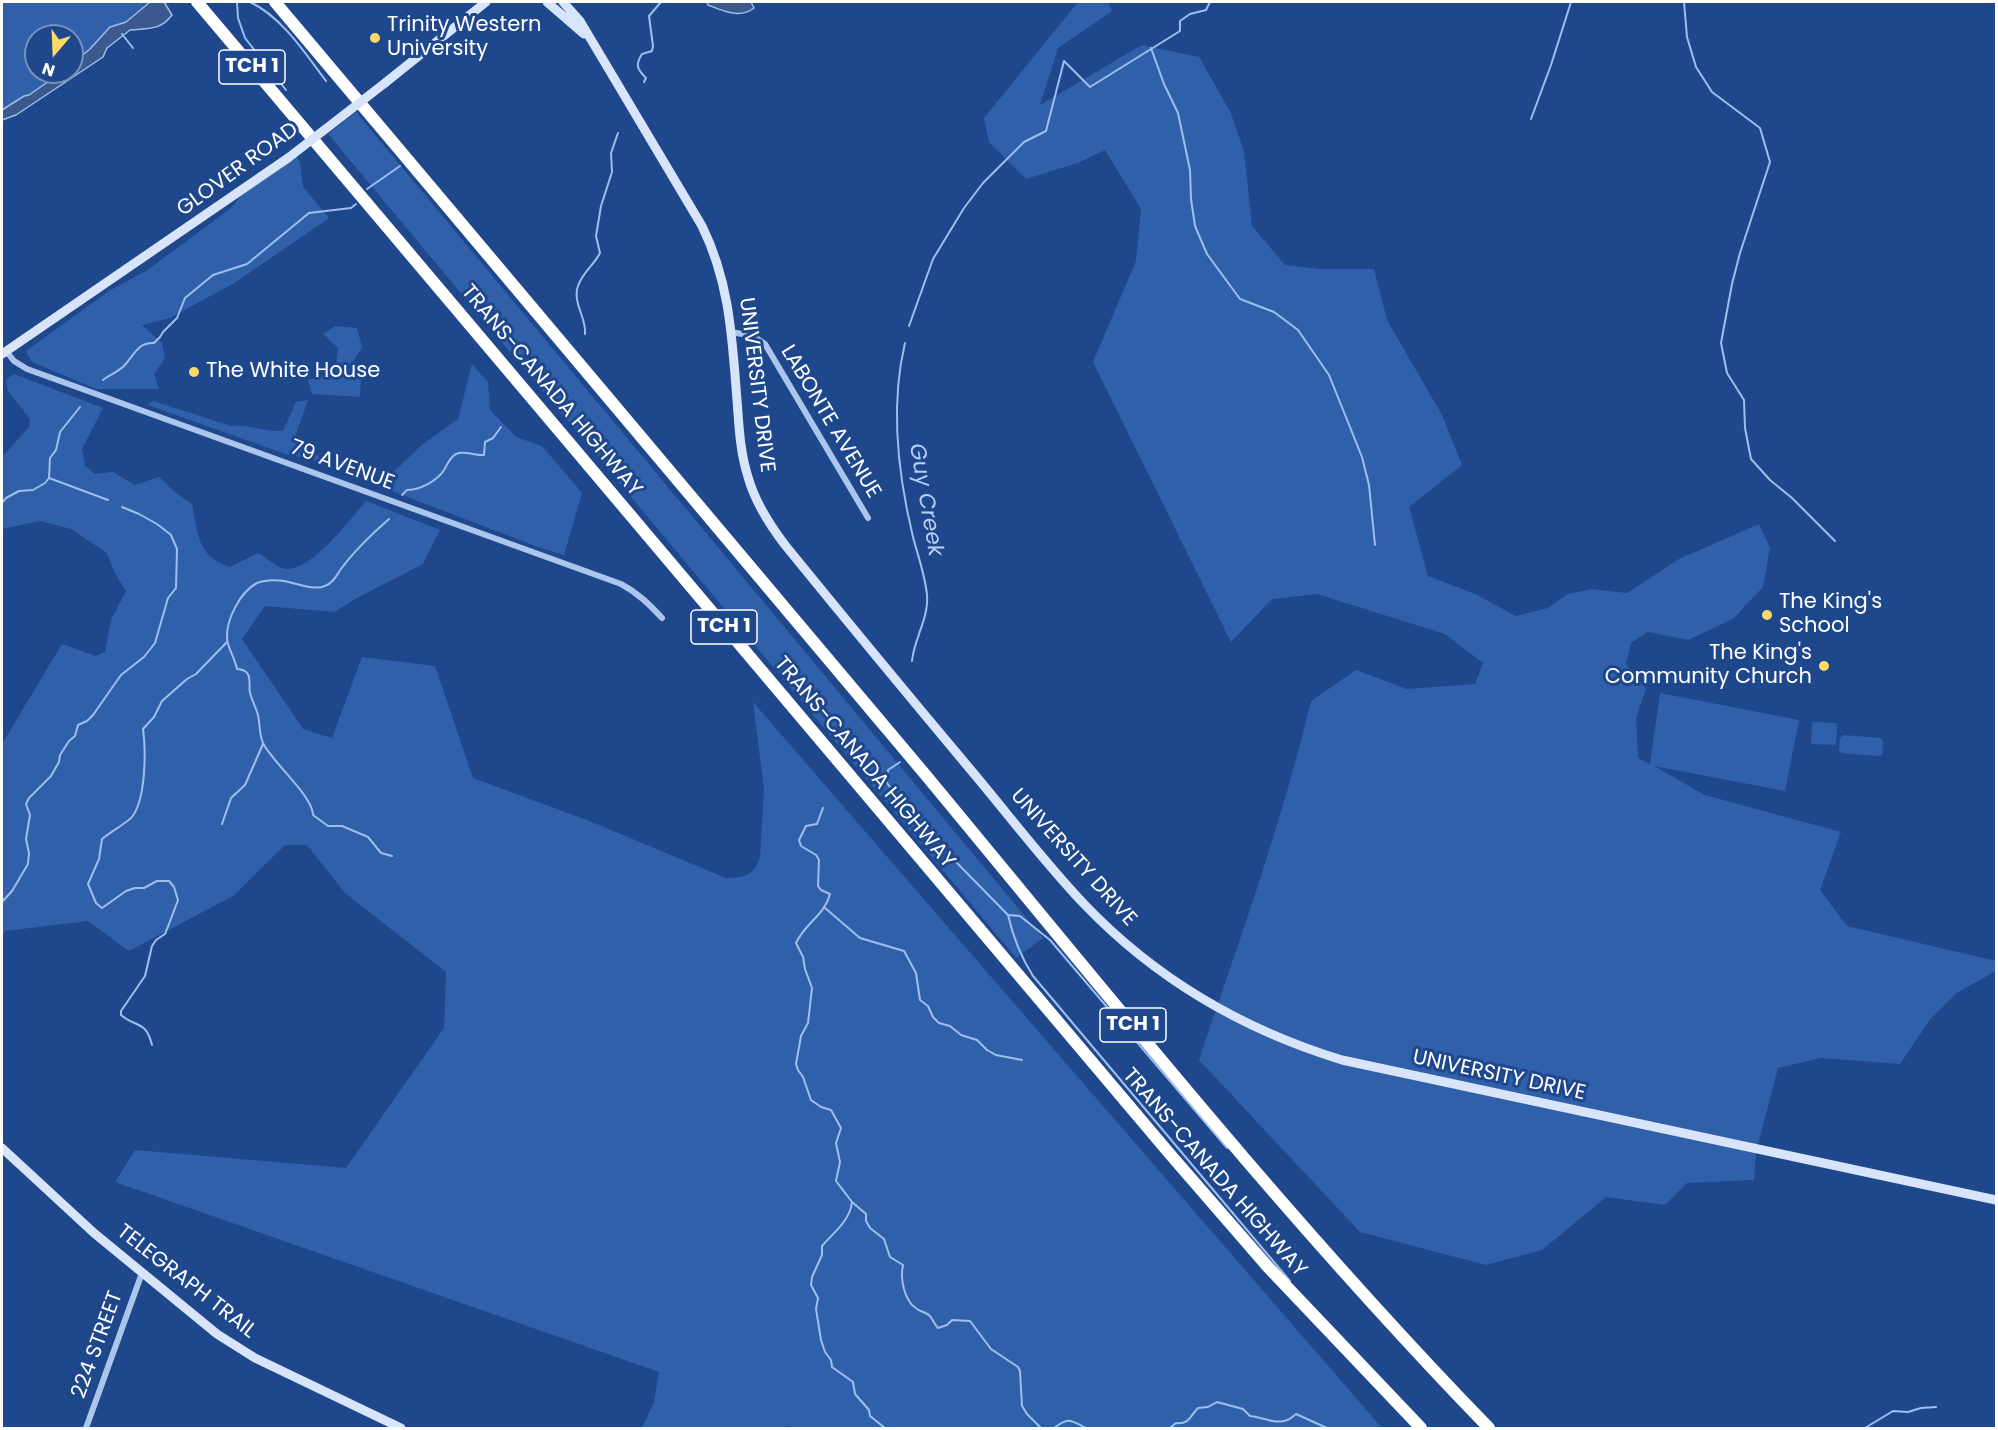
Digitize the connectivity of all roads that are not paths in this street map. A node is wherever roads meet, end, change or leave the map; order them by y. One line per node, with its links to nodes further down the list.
1 (197, 2): 16 (highway, TRANS-CANADA HIGHWAY / TCH 1)
2 (275, 2): 17 (highway, TRANS-CANADA HIGHWAY / TCH 1)
3 (486, 2): 8 (street, GLOVER ROAD, bridge)
4 (548, 2): 6 (street, UNIVERSITY DRIVE)
5 (563, 2): 6 (street, UNIVERSITY DRIVE)
6 (589, 38): 7 (street, UNIVERSITY DRIVE)
7 (731, 332): 9 (street, LABONTE AVENUE); 12 (street, UNIVERSITY DRIVE)
8 (4, 352): 10 (street, 79 AVENUE)
9 (868, 518)
10 (662, 618)
11 (2, 1148): 13 (street, TELEGRAPH TRAIL)
12 (1996, 1200)
13 (142, 1273): 14 (street, 224 STREET); 15 (street, TELEGRAPH TRAIL)
14 (86, 1428)
15 (401, 1428)
16 (1421, 1428)
17 (1489, 1428)

